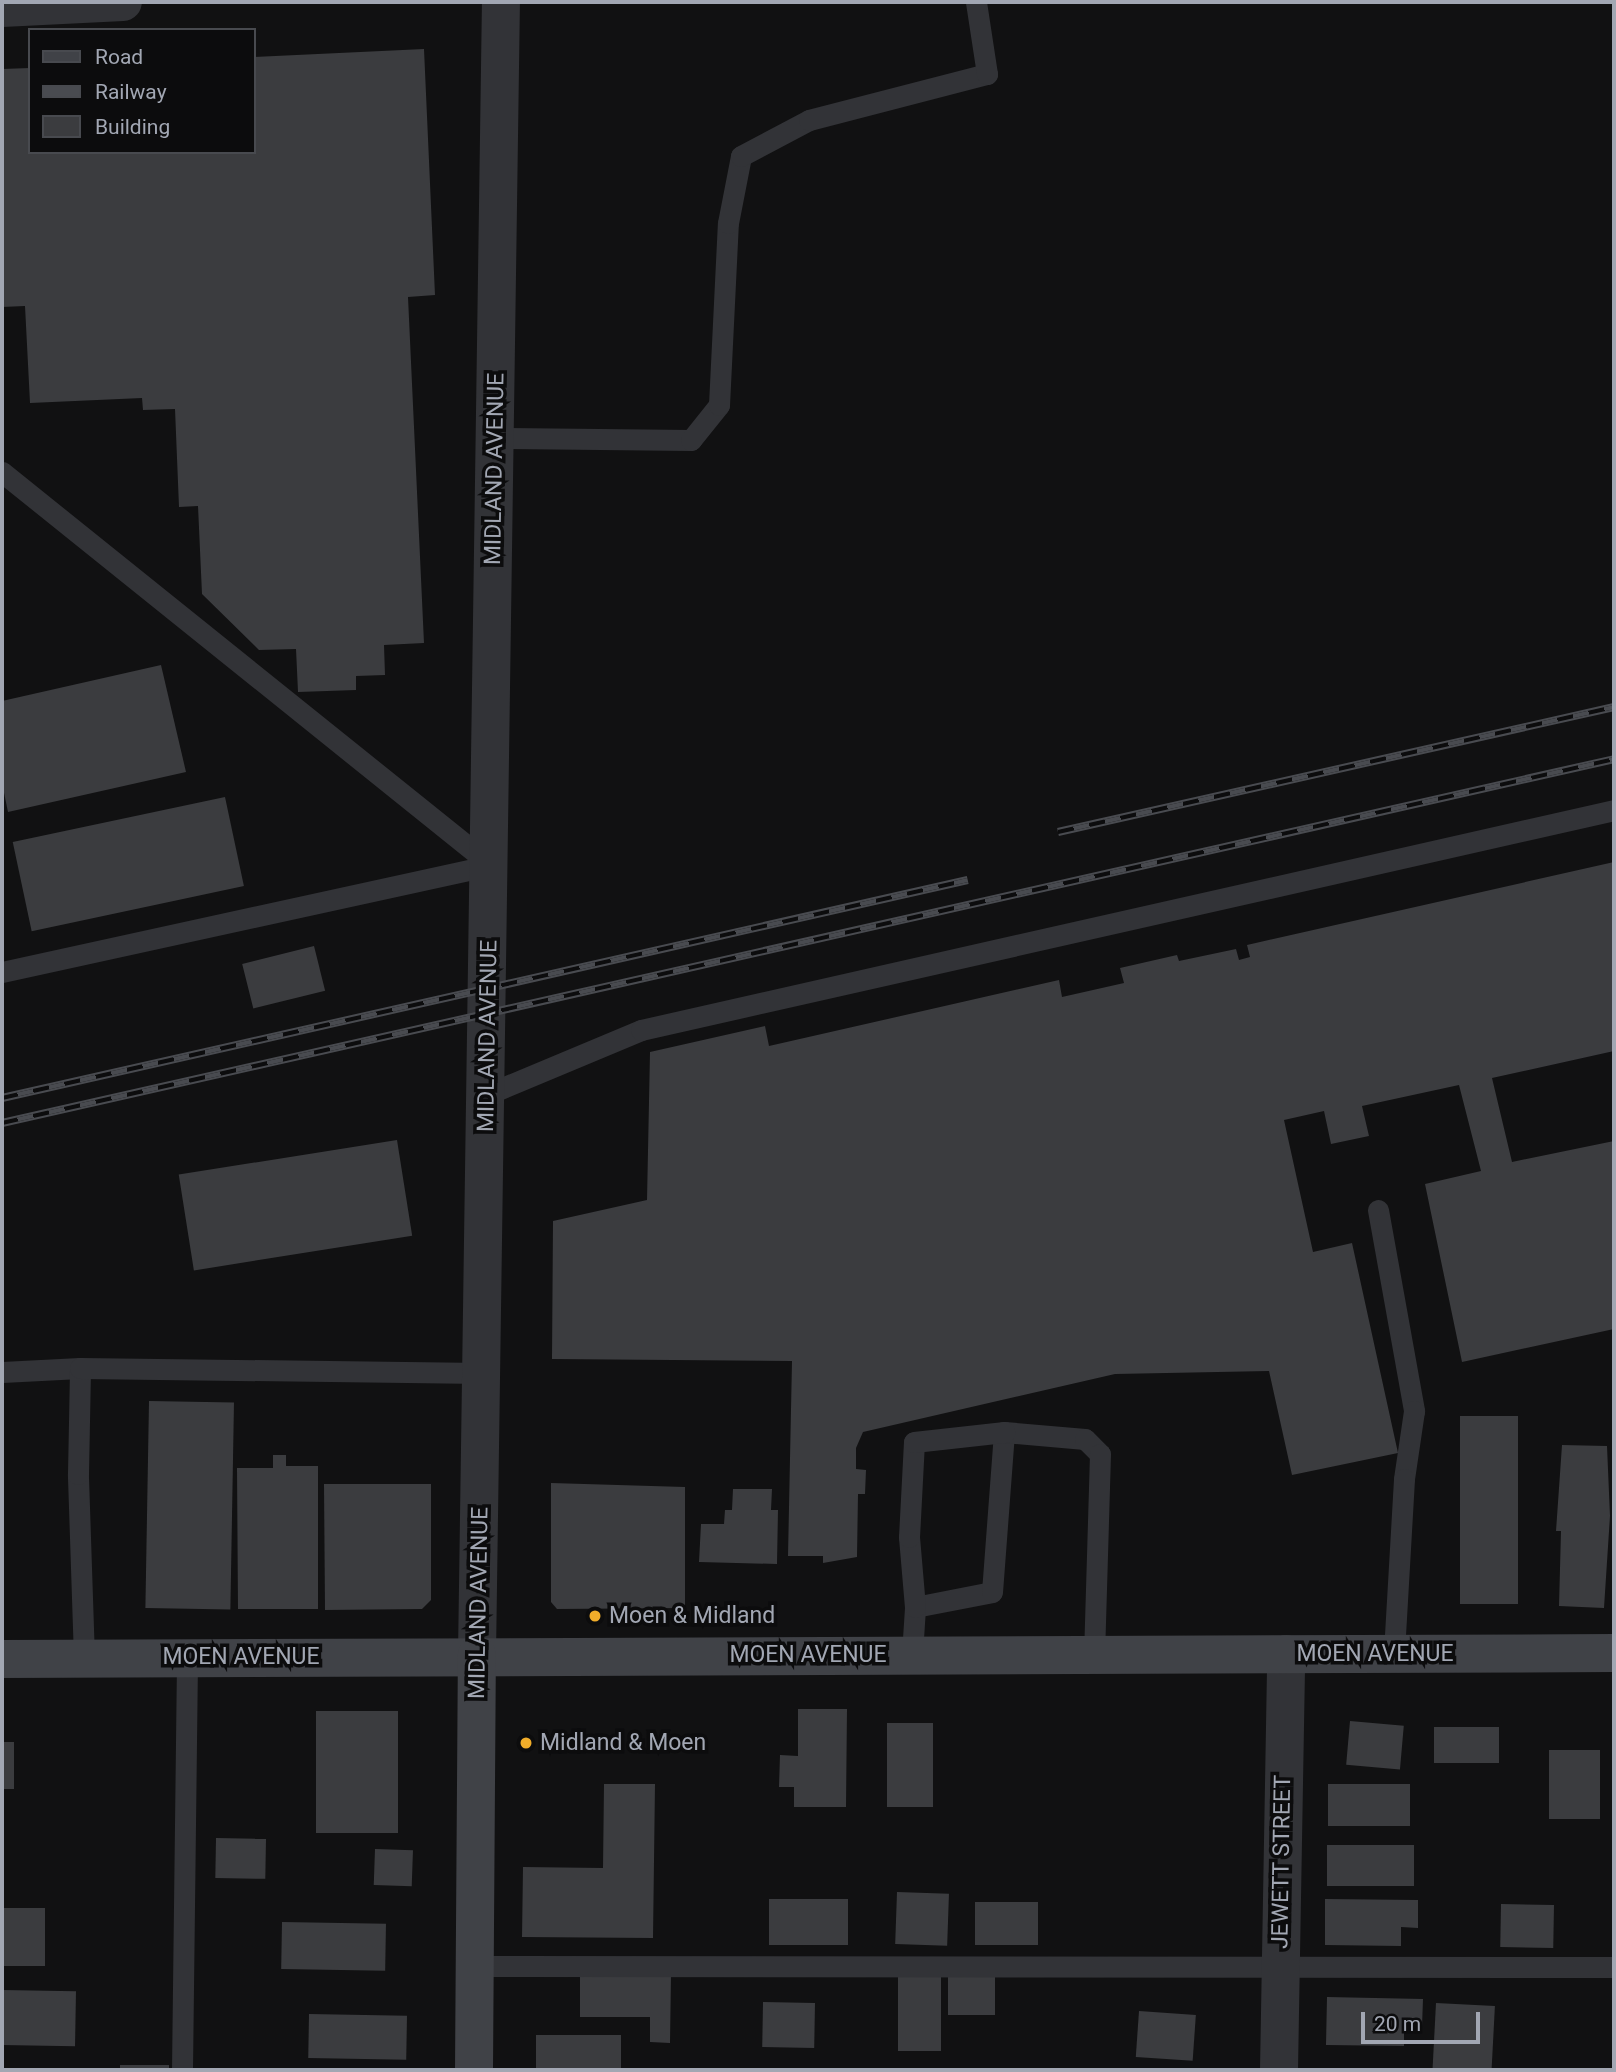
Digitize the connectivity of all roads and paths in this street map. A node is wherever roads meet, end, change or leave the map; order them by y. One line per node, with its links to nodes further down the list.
1 (122, 2): 4 (street)
2 (502, 2): 5 (street, MIDLAND AVENUE)
3 (976, 2): 5 (lane)
4 (2, 8)
5 (496, 438): 8 (street, MIDLAND AVENUE)
6 (2, 472): 8 (lane)
7 (1614, 810): 10 (lane)
8 (491, 865): 9 (lane); 10 (street, MIDLAND AVENUE)
9 (2, 972)
10 (488, 1094): 14 (street, MIDLAND AVENUE)
11 (1378, 1210): 21 (lane)
12 (80, 1368): 13 (lane); 14 (lane); 24 (lane)
13 (2, 1372)
14 (482, 1373): 22 (street, MIDLAND AVENUE)
15 (1004, 1432): 16 (lane); 16 (lane); 19 (lane)
16 (915, 1607): 18 (lane)
17 (1614, 1653): 21 (street, MOEN AVENUE)
18 (912, 1654): 19 (street, MOEN AVENUE); 22 (street, MOEN AVENUE)
19 (1094, 1654): 20 (street, MOEN AVENUE)
20 (1286, 1654): 21 (street, MOEN AVENUE); 28 (street, JEWETT STREET)
21 (1394, 1654)
22 (477, 1655): 23 (street, MOEN AVENUE); 26 (street, MIDLAND AVENUE)
23 (187, 1657): 24 (street, MOEN AVENUE); 29 (lane)
24 (84, 1658): 25 (street, MOEN AVENUE)
25 (2, 1659)
26 (475, 1966): 28 (lane); 30 (street, MIDLAND AVENUE)
27 (1614, 1967): 28 (lane)
28 (1280, 1970): 31 (street, JEWETT STREET)
29 (182, 2070)
30 (474, 2070)
31 (1279, 2070)

